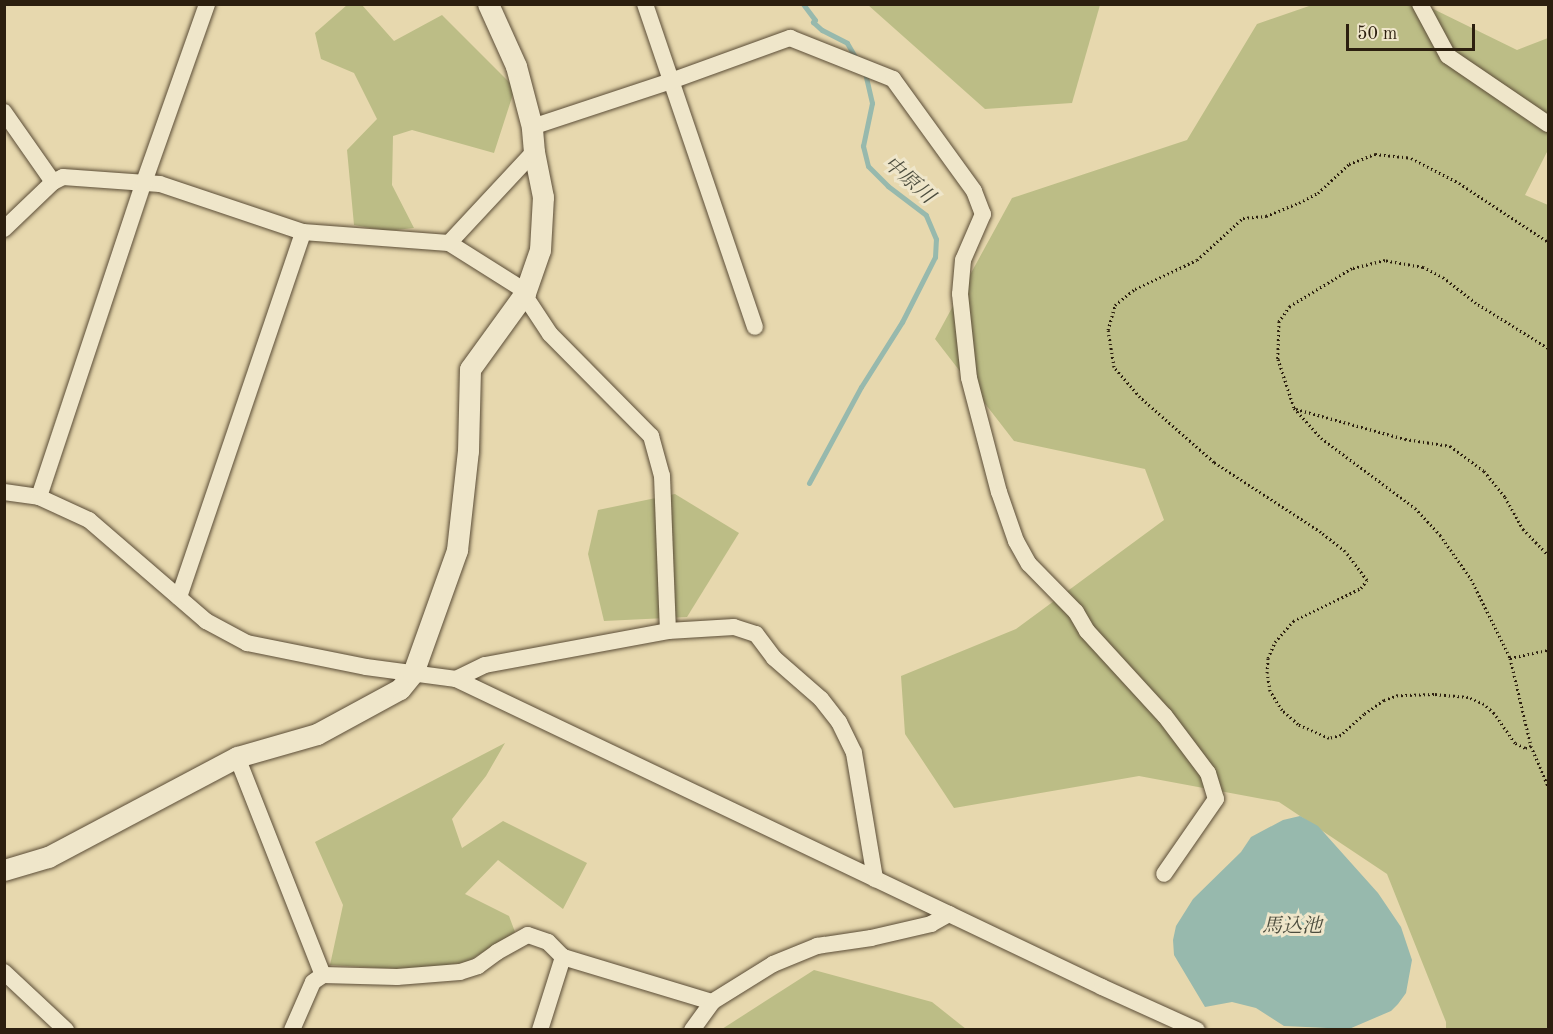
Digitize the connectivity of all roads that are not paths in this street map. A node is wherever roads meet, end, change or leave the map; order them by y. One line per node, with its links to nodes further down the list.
1 (207, 4): 11 (street)
2 (488, 4): 8 (street)
3 (645, 4): 5 (street)
4 (1420, 4): 7 (street)
5 (671, 81): 8 (street); 16 (street); 25 (street)
6 (4, 112): 10 (street)
7 (1548, 124)
8 (532, 127): 9 (street)
9 (534, 152): 14 (street); 15 (street)
10 (53, 182): 11 (street); 12 (street)
11 (143, 185): 13 (street); 18 (street)
12 (4, 230)
13 (303, 232): 14 (street); 19 (street)
14 (448, 243): 15 (street)
15 (525, 293): 20 (street); 21 (street)
16 (755, 327)
17 (4, 492): 18 (street)
18 (39, 497): 19 (street)
19 (178, 597): 21 (street)
20 (668, 631): 22 (street); 26 (street)
21 (413, 673): 22 (street); 23 (street)
22 (456, 679): 26 (street)
23 (237, 757): 24 (street); 30 (street)
24 (4, 870)
25 (1164, 874)
26 (875, 879): 27 (street)
27 (949, 914): 31 (street); 36 (street)
28 (563, 957): 30 (street); 31 (street); 34 (street)
29 (4, 972): 32 (street)
30 (323, 975): 33 (street)
31 (712, 1002): 35 (street)
32 (66, 1029)
33 (292, 1029)
34 (540, 1029)
35 (692, 1029)
36 (1197, 1029)

